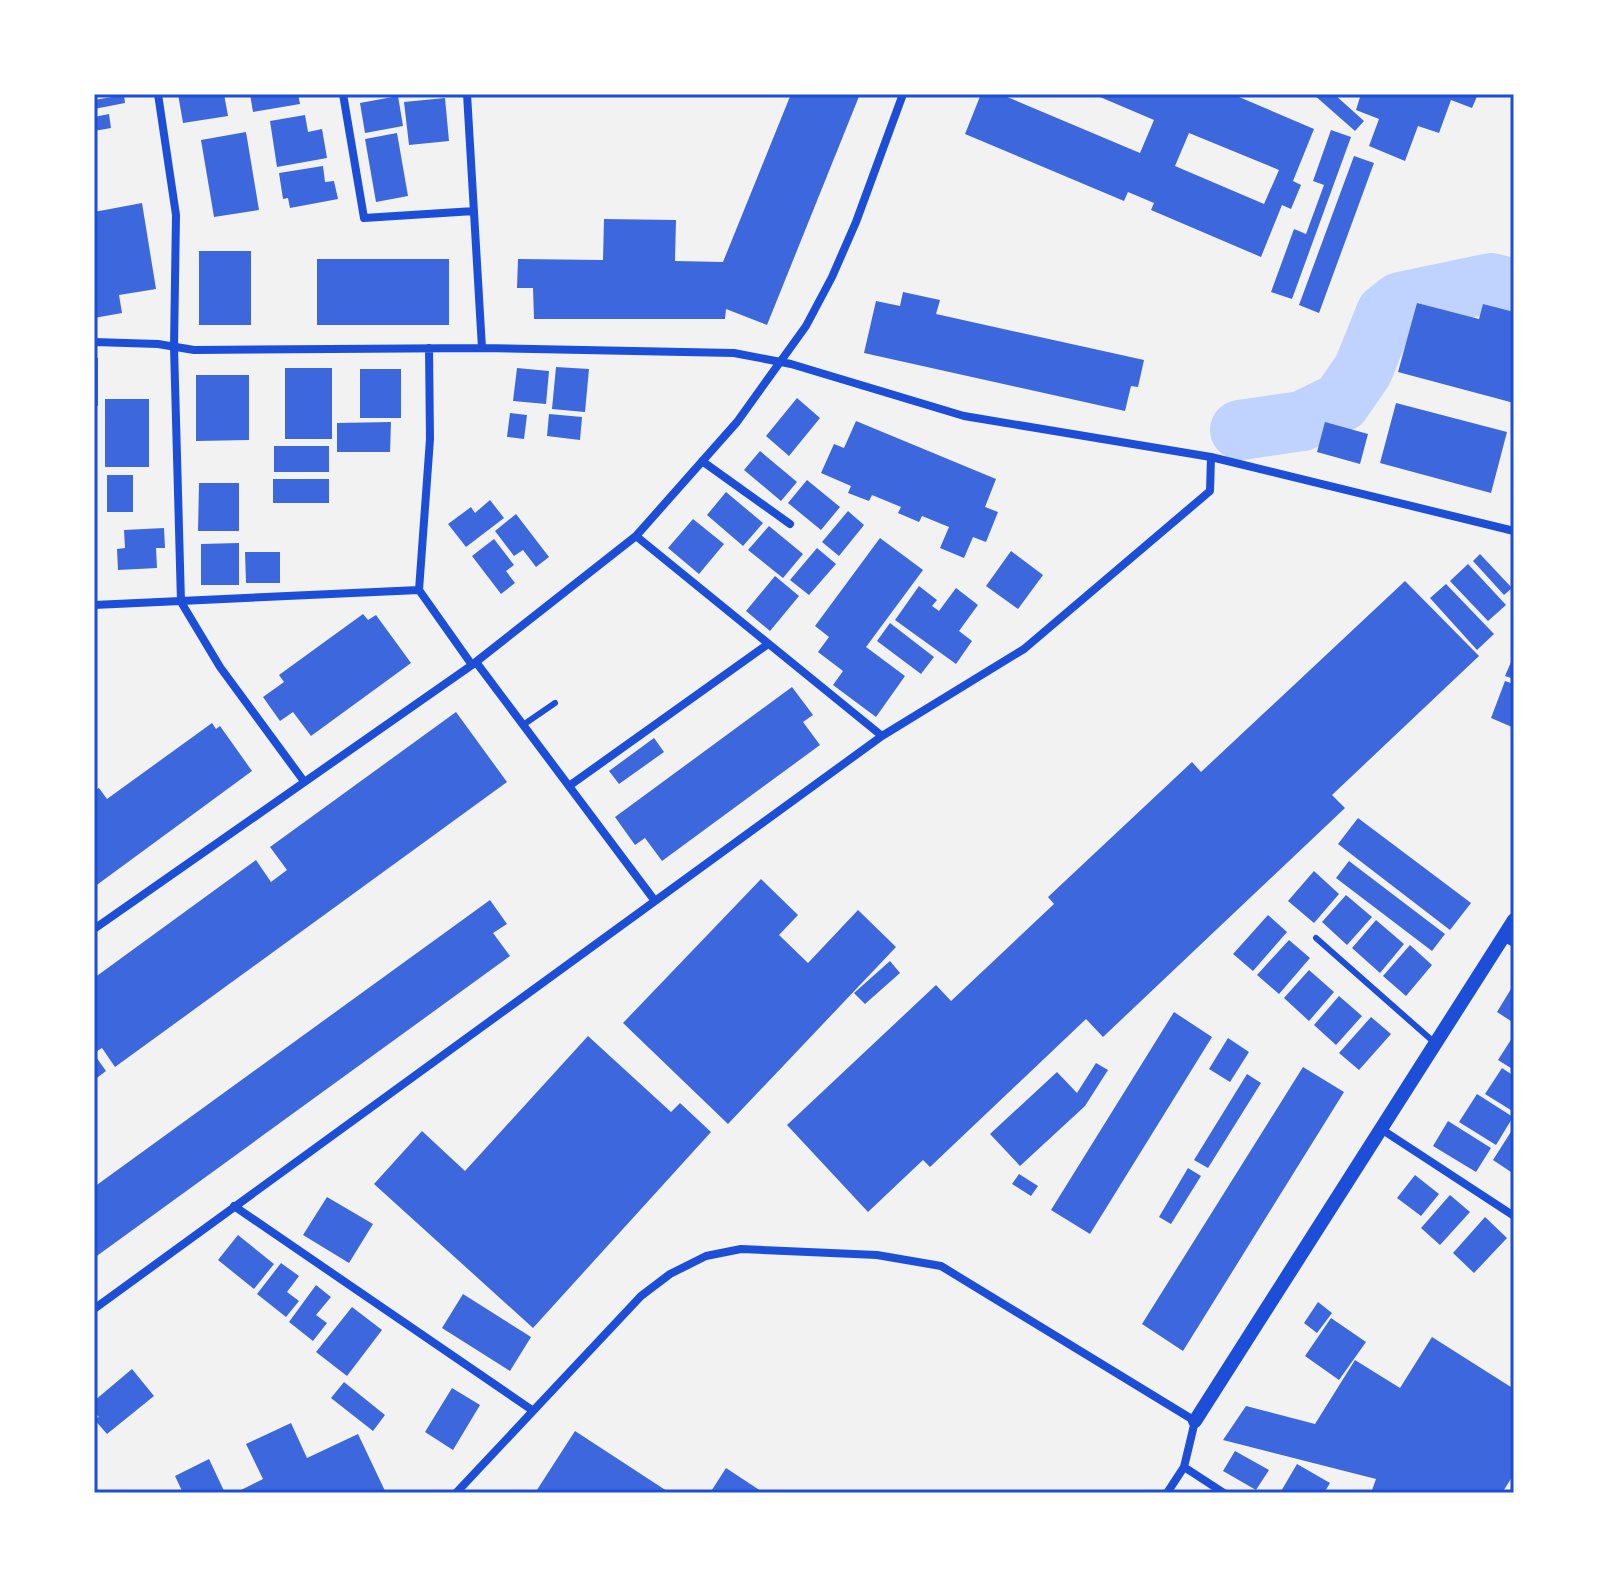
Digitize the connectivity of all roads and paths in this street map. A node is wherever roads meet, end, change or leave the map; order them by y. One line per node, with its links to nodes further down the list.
1 (158, 94): 7 (street)
2 (343, 94): 5 (street)
3 (467, 94): 5 (street)
4 (903, 94): 10 (street)
5 (474, 211): 9 (street)
6 (94, 342): 7 (street)
7 (174, 347): 8 (street); 17 (street)
8 (429, 348): 9 (street); 16 (street)
9 (482, 348): 10 (street)
10 (780, 362): 11 (street); 12 (street)
11 (1211, 457): 14 (street); 23 (street)
12 (702, 461): 13 (street); 15 (street)
13 (790, 524)
14 (1514, 531)
15 (636, 536): 19 (street); 20 (street)
16 (419, 590): 17 (street); 20 (street)
17 (181, 602): 18 (street); 24 (street)
18 (94, 605)
19 (768, 644): 23 (street); 25 (street)
20 (474, 663): 22 (street); 24 (street)
21 (555, 703): 22 (lane)
22 (523, 725): 25 (street)
23 (882, 736): 26 (street)
24 (303, 780): 28 (street)
25 (569, 786): 26 (street)
26 (655, 901): 33 (street)
27 (1514, 920): 30 (street)
28 (94, 929)
29 (1316, 938): 31 (lane)
30 (1509, 940): 31 (street)
31 (1435, 1043): 32 (street)
32 (1381, 1129): 34 (street); 37 (street)
33 (234, 1206): 35 (street); 36 (street)
34 (1514, 1216)
35 (94, 1309)
36 (532, 1410): 37 (street); 39 (street)
37 (1195, 1421): 38 (street)
38 (1184, 1467): 40 (street); 41 (street)
39 (456, 1493)
40 (1167, 1493)
41 (1224, 1493)

